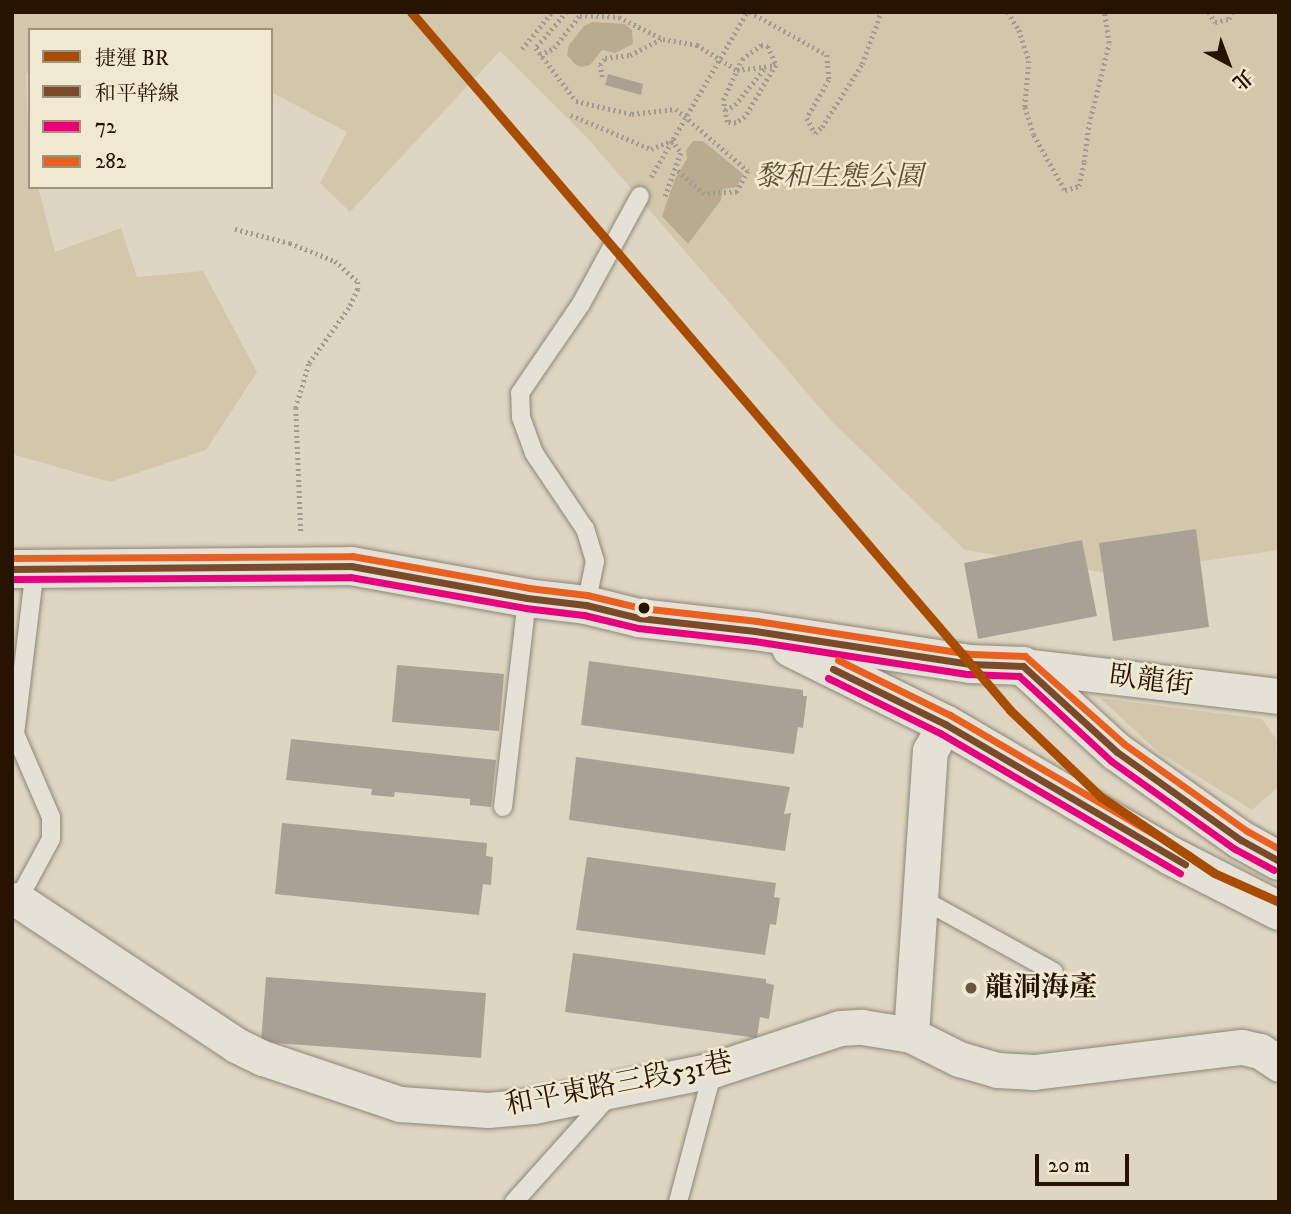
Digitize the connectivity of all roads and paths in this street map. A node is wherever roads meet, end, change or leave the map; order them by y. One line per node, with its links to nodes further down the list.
1 (552, 12): 10 (path)
2 (567, 12): 11 (path)
3 (748, 12): 4 (path); 12 (path)
4 (881, 12)
5 (1008, 12): 6 (path)
6 (1104, 12)
7 (1209, 12): 8 (path)
8 (1232, 12)
9 (663, 39): 11 (path); 12 (path); 16 (path)
10 (522, 49)
11 (540, 55): 19 (path)
12 (720, 58): 15 (path); 19 (path)
13 (776, 65): 14 (path); 15 (path); 17 (path)
14 (766, 67): 15 (path); 17 (path)
15 (737, 69): 17 (path)
16 (602, 77)
17 (725, 110)
18 (571, 115): 20 (path)
19 (687, 115): 20 (path); 20 (path)
20 (673, 139): 21 (path)
21 (640, 196): 26 (lane)
22 (235, 229): 23 (path)
23 (302, 565): 24 (main road); 25 (main road)
24 (23, 569): 32 (lane)
25 (527, 598): 26 (main road); 33 (lane)
26 (586, 606): 27 (main road)
27 (755, 631): 28 (main road); 31 (main road)
28 (970, 664): 29 (main road); 31 (main road)
29 (1023, 666): 30 (street, 臥龍街); 34 (main road)
30 (1279, 696)
31 (945, 724): 36 (street); 37 (main road)
32 (14, 734): 35 (lane)
33 (503, 807)
34 (1279, 861)
35 (15, 898): 42 (street, 和平東路三段531巷)
36 (920, 898): 38 (lane); 39 (street)
37 (1279, 912)
38 (1054, 972)
39 (911, 1035): 40 (street, 和平東路三段531巷); 41 (street, 和平東路三段531巷)
40 (1279, 1063)
41 (713, 1070): 42 (street, 和平東路三段531巷); 44 (lane)
42 (615, 1090): 43 (lane)
43 (514, 1202)
44 (678, 1202)

